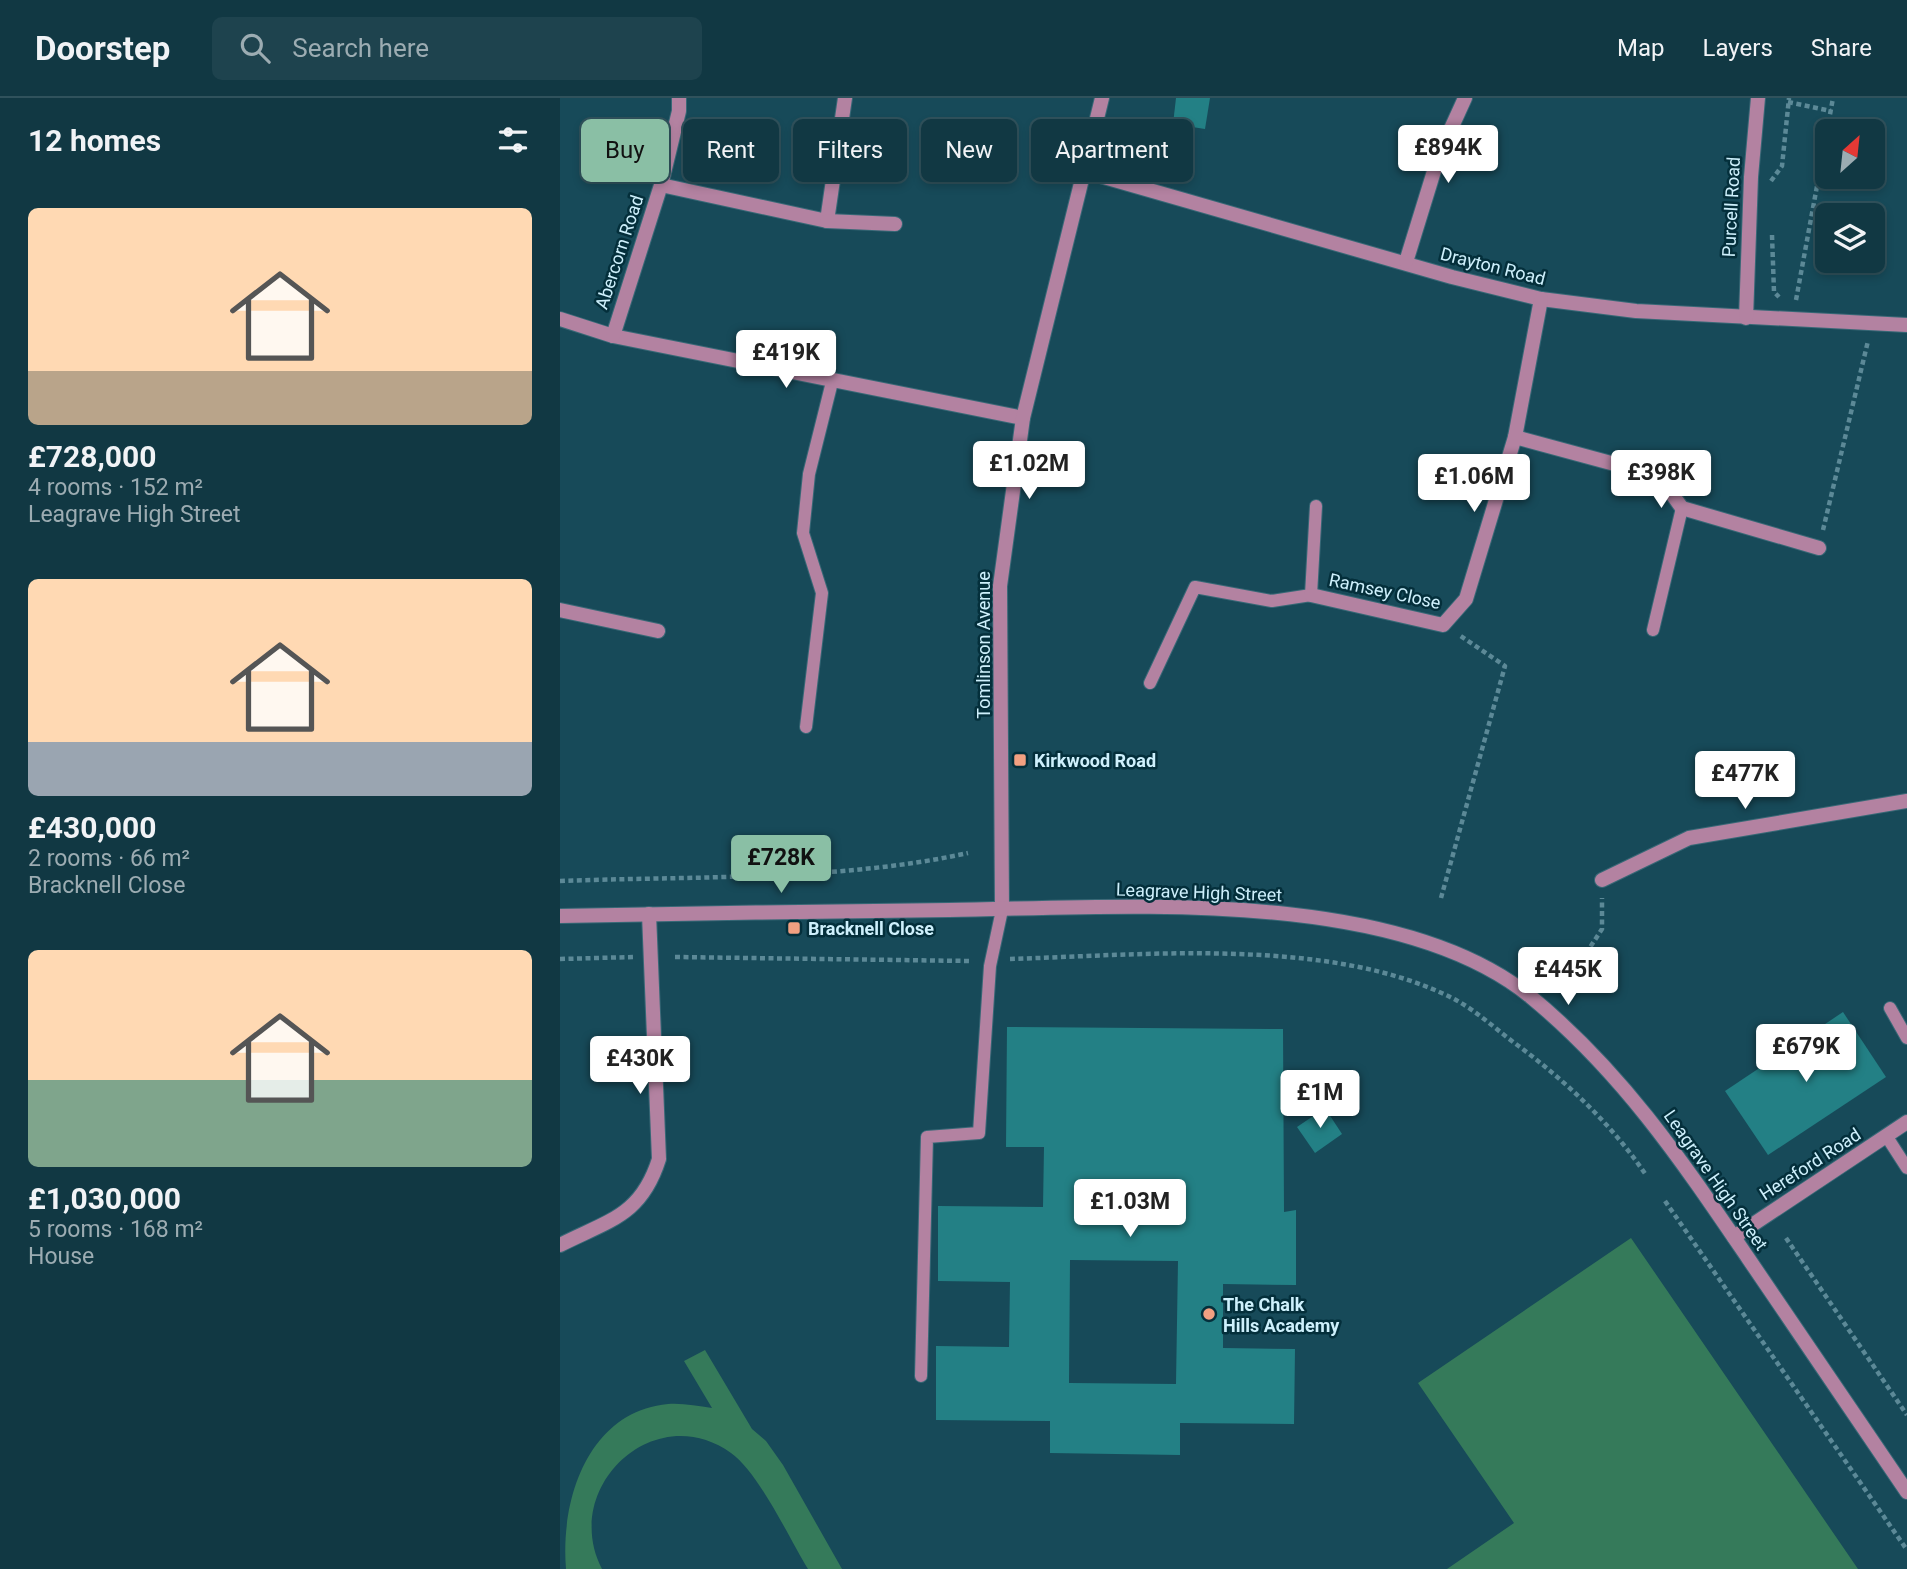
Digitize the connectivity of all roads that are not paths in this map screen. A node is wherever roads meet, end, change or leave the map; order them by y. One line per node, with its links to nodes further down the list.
1 (679, 98): 9 (street, Abercorn Road)
2 (845, 98): 10 (street)
3 (1102, 98): 6 (street, Tomlinson Avenue)
4 (1465, 98): 12 (street)
5 (1758, 98): 14 (street, Purcell Road)
6 (1097, 119)
7 (1080, 182): 19 (street, Tomlinson Avenue)
8 (1122, 182): 12 (street, Drayton Road)
9 (661, 185): 10 (street); 17 (street, Abercorn Road)
10 (827, 221): 11 (street)
11 (895, 224)
12 (1406, 262): 13 (street, Drayton Road)
13 (1541, 299): 14 (street, Drayton Road); 20 (street, Ramsey Close)
14 (1746, 318): 16 (street, Drayton Road)
15 (560, 319): 17 (street)
16 (1907, 325)
17 (613, 337): 18 (street)
18 (832, 382): 19 (street); 29 (lane)
19 (1023, 418): 32 (street, Tomlinson Avenue)
20 (1515, 437): 22 (street); 24 (street, Ramsey Close)
21 (1316, 506): 24 (lane)
22 (1682, 508): 23 (street); 26 (lane)
23 (1819, 548)
24 (1311, 595): 28 (lane)
25 (560, 610): 27 (street)
26 (1653, 630)
27 (658, 631)
28 (1150, 683)
29 (806, 727)
30 (1907, 801): 31 (street)
31 (1602, 880)
32 (1002, 909): 33 (street, Leagrave High Street); 40 (street, Leagrave High Street); 42 (lane)
33 (649, 914): 34 (street, Leagrave High Street); 41 (street)
34 (560, 916)
35 (1890, 1008): 36 (lane)
36 (1907, 1038)
37 (1907, 1122): 38 (street, Hereford Road)
38 (1887, 1136): 39 (lane); 40 (street, Hereford Road)
39 (1907, 1168)
40 (1734, 1237): 43 (street, Leagrave High Street)
41 (560, 1245)
42 (922, 1376)
43 (1907, 1492)

